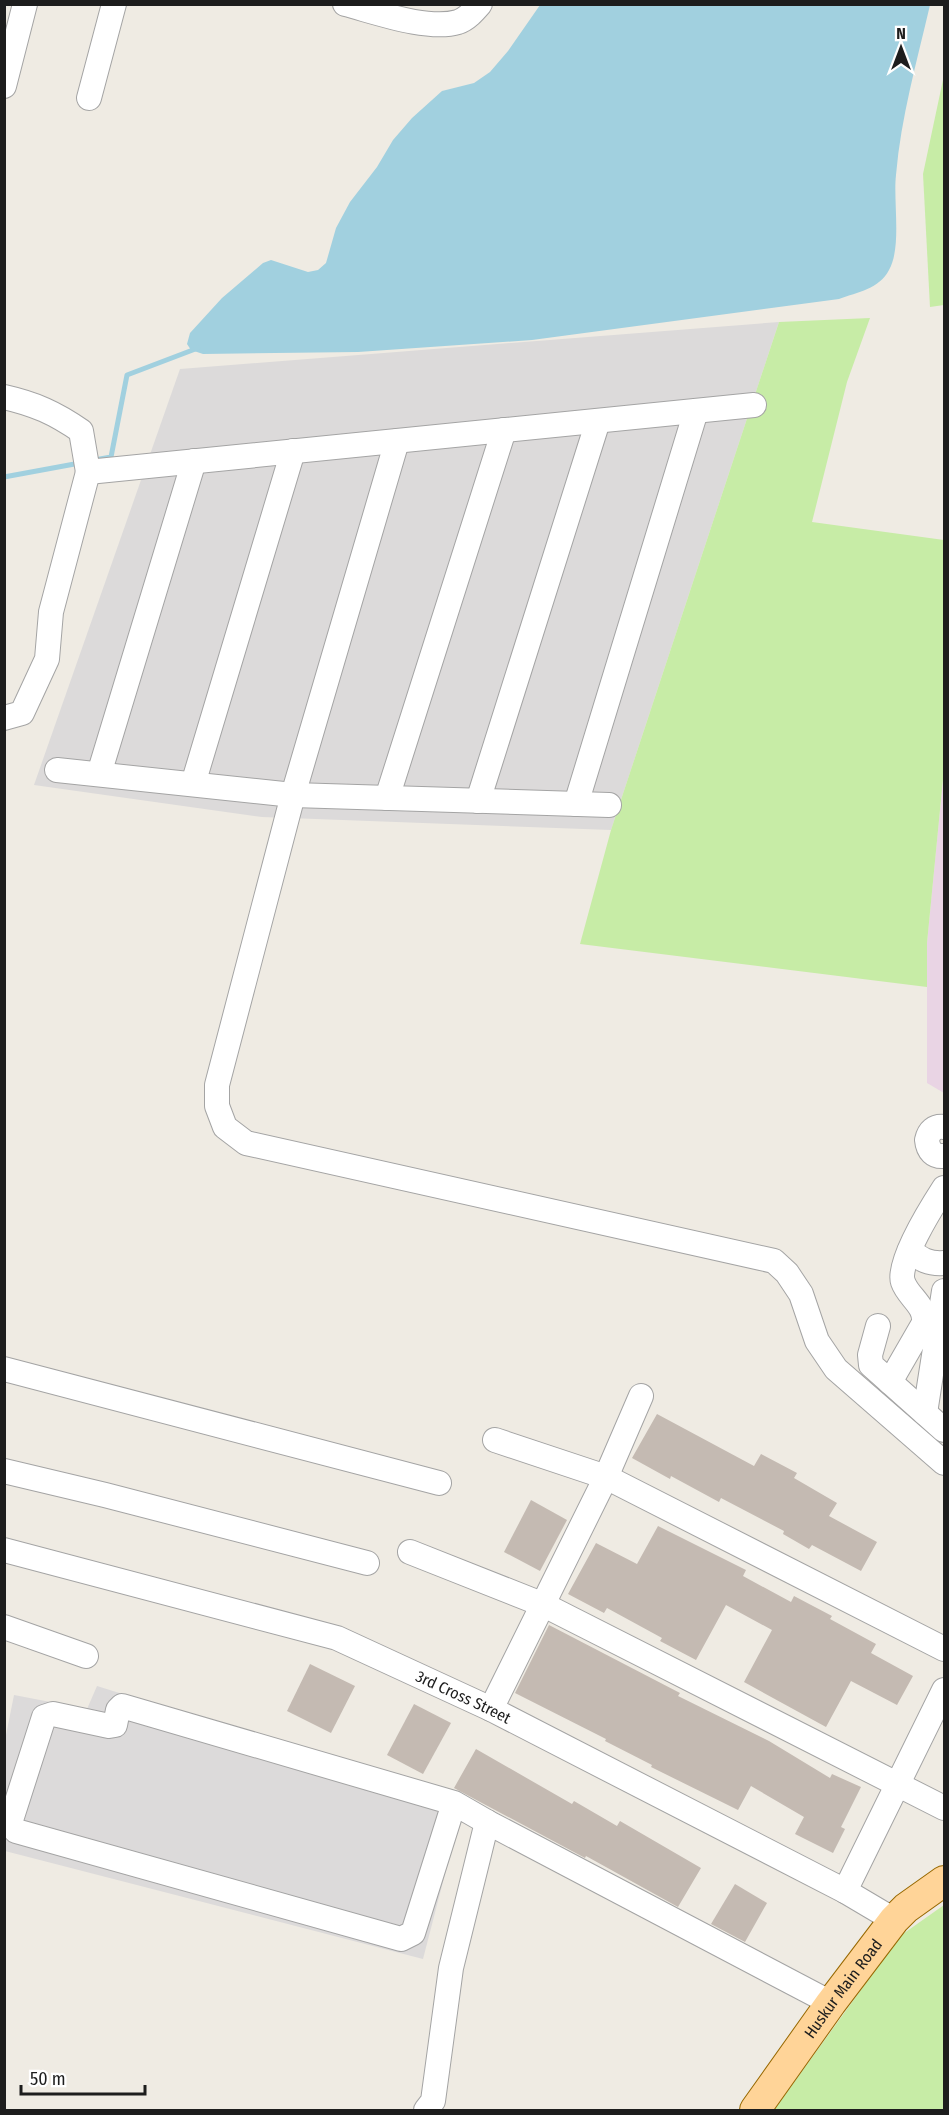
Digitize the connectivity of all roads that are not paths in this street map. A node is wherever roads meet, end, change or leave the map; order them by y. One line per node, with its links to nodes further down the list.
1 (25, 4): 5 (street)
2 (114, 4): 6 (street)
3 (345, 4): 4 (street)
4 (480, 4)
5 (4, 86)
6 (89, 98)
7 (4, 397): 15 (street)
8 (754, 405): 9 (street)
9 (696, 411): 10 (street); 23 (street)
10 (598, 421): 11 (street); 22 (street)
11 (504, 430): 12 (street); 21 (street)
12 (397, 441): 13 (street); 20 (street)
13 (293, 451): 14 (street); 19 (street)
14 (194, 461): 15 (street); 18 (street)
15 (88, 472): 16 (street)
16 (4, 718)
17 (57, 770): 18 (street)
18 (99, 774): 19 (street)
19 (193, 784): 20 (street)
20 (293, 795): 21 (street); 38 (street)
21 (387, 798): 22 (street)
22 (478, 801): 23 (street)
23 (576, 804): 24 (street)
24 (609, 805)
25 (945, 1127): 26 (street)
26 (945, 1156)
27 (945, 1188): 28 (street)
28 (910, 1250): 29 (street); 33 (street)
29 (945, 1263)
30 (945, 1291): 35 (street)
31 (878, 1326): 33 (street)
32 (4, 1369): 41 (street)
33 (890, 1382): 35 (street)
34 (641, 1396): 40 (street)
35 (925, 1413): 36 (street)
36 (945, 1430)
37 (495, 1440): 40 (street)
38 (945, 1463)
39 (4, 1471): 44 (street)
40 (606, 1477): 45 (street); 47 (street)
41 (439, 1483)
42 (4, 1550): 50 (street, 3rd Cross Street)
43 (410, 1552): 45 (street)
44 (367, 1563)
45 (544, 1605): 50 (street); 51 (street)
46 (4, 1627): 48 (street)
47 (945, 1649)
48 (86, 1656)
49 (945, 1690): 51 (street)
50 (491, 1709): 56 (street, 3rd Cross Street)
51 (898, 1784): 53 (street); 56 (street)
52 (454, 1803): 52 (street); 54 (street)
53 (945, 1808)
54 (487, 1822): 58 (street); 59 (street)
55 (945, 1881): 57 (main road, Huskur Main Road)
56 (845, 1891): 57 (street, 3rd Cross Street)
57 (894, 1920): 58 (main road, Huskur Main Road)
58 (831, 2003): 60 (main road, Huskur Main Road)
59 (426, 2110)
60 (755, 2110)

